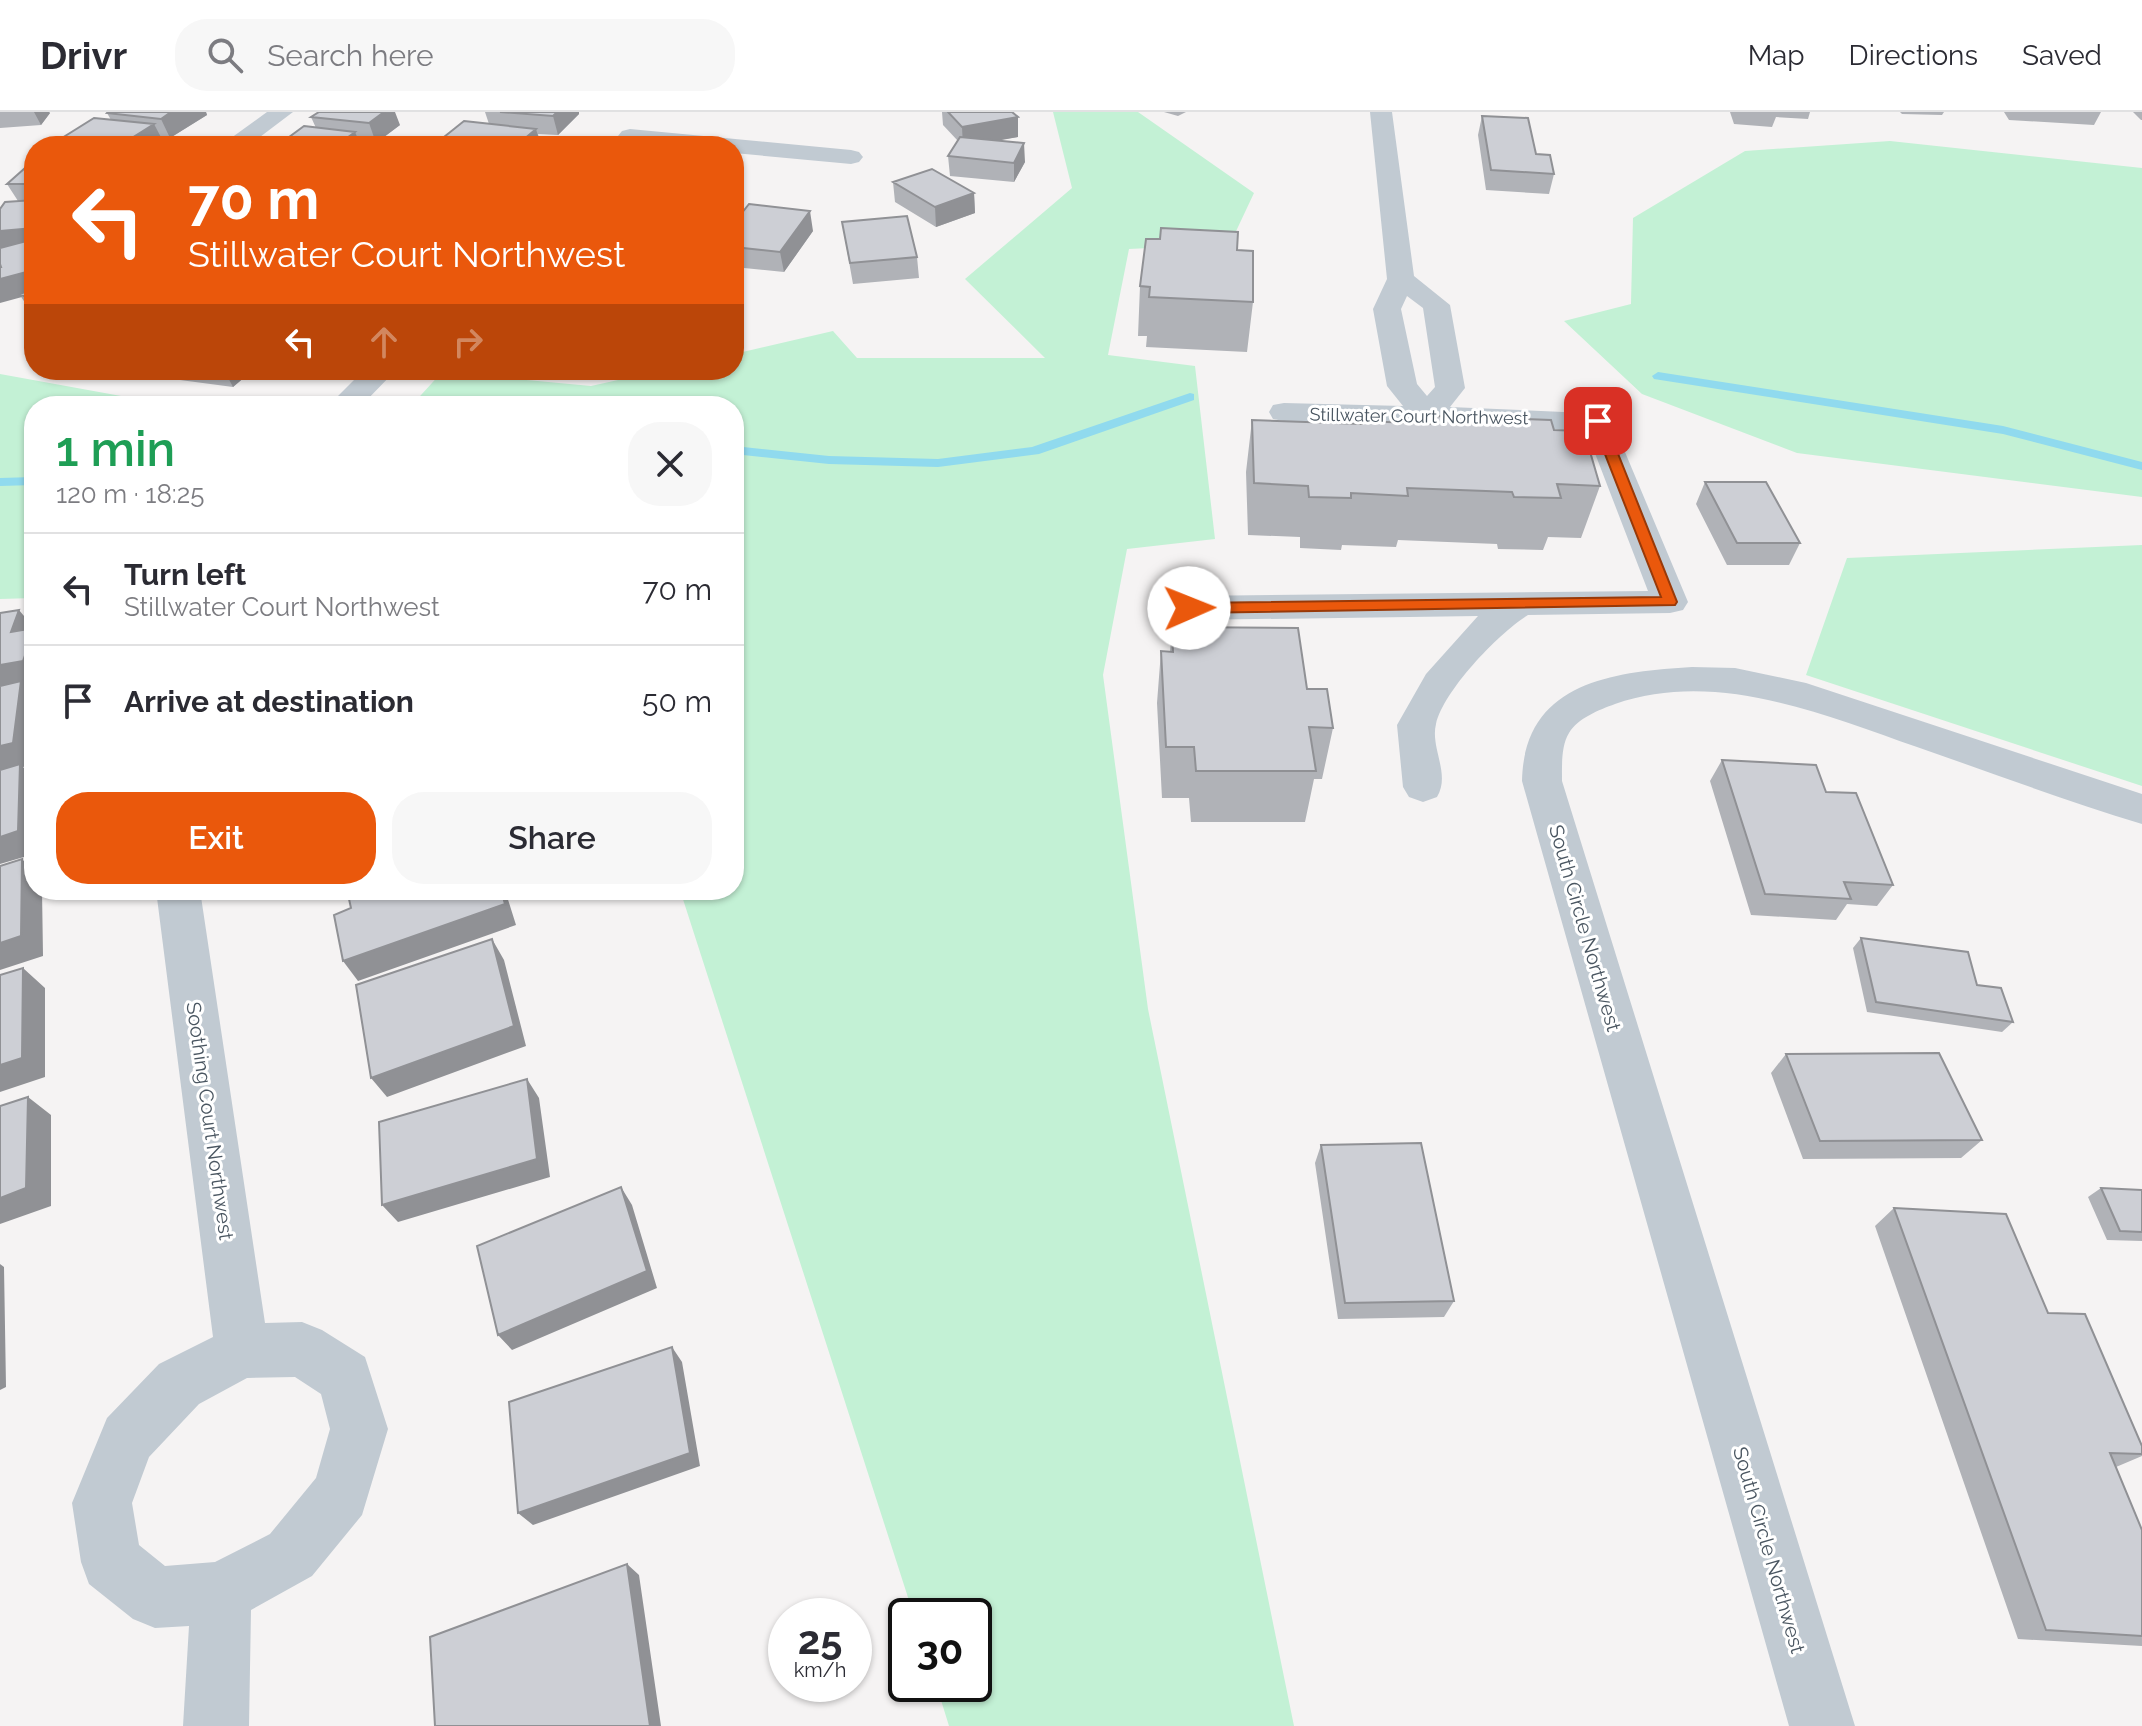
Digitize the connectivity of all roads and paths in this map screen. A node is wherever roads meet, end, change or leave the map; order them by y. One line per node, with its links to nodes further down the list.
1 (282, 112): 4 (street)
2 (1381, 112): 8 (street)
3 (654, 114): 5 (street)
4 (247, 136)
5 (630, 136)
6 (744, 149): 7 (street)
7 (851, 157)
8 (1401, 279): 12 (street); 12 (street)
9 (370, 380): 10 (street)
10 (354, 396)
11 (1284, 412): 12 (street, Stillwater Court Northwest)
12 (1427, 415): 13 (street, Stillwater Court Northwest)
13 (1521, 604): 14 (street, Stillwater Court Northwest); 15 (street)
14 (1189, 608)
15 (1423, 787)
16 (2142, 809): 21 (street, South Circle Northwest)
17 (179, 900): 18 (street, Soothing Court Northwest)
18 (242, 1351): 19 (street); 19 (street)
19 (221, 1593): 20 (street)
20 (216, 1726)
21 (1822, 1726)

